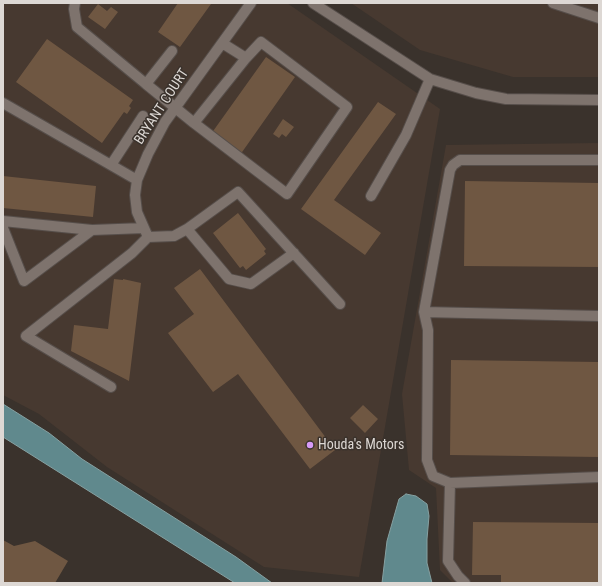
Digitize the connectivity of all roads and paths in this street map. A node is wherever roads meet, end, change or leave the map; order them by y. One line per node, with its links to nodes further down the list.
1 (75, 3): 10 (street)
2 (251, 3): 6 (street, BRYANT COURT)
3 (313, 3): 9 (street)
4 (553, 3): 5 (street)
5 (599, 18)
6 (222, 43): 8 (street); 13 (street, BRYANT COURT)
7 (172, 51): 10 (street)
8 (246, 58): 15 (street); 15 (street)
9 (430, 79): 11 (street); 19 (street)
10 (146, 84): 13 (street)
11 (599, 100)
12 (3, 103): 17 (street)
13 (175, 108): 15 (street); 18 (street, BRYANT COURT)
14 (143, 116): 17 (street)
15 (194, 123)
16 (599, 160): 27 (street)
17 (111, 165): 18 (street)
18 (137, 180): 24 (street, BRYANT COURT)
19 (372, 196)
20 (3, 221): 23 (street)
21 (3, 228): 23 (street)
22 (187, 229): 24 (street); 25 (street); 25 (street)
23 (92, 230): 24 (street)
24 (146, 233): 29 (street)
25 (294, 253): 26 (street)
26 (340, 304)
27 (424, 312): 28 (street); 31 (street)
28 (599, 316)
29 (111, 386)
30 (599, 476): 31 (street)
31 (450, 483): 32 (street)
32 (465, 583)

